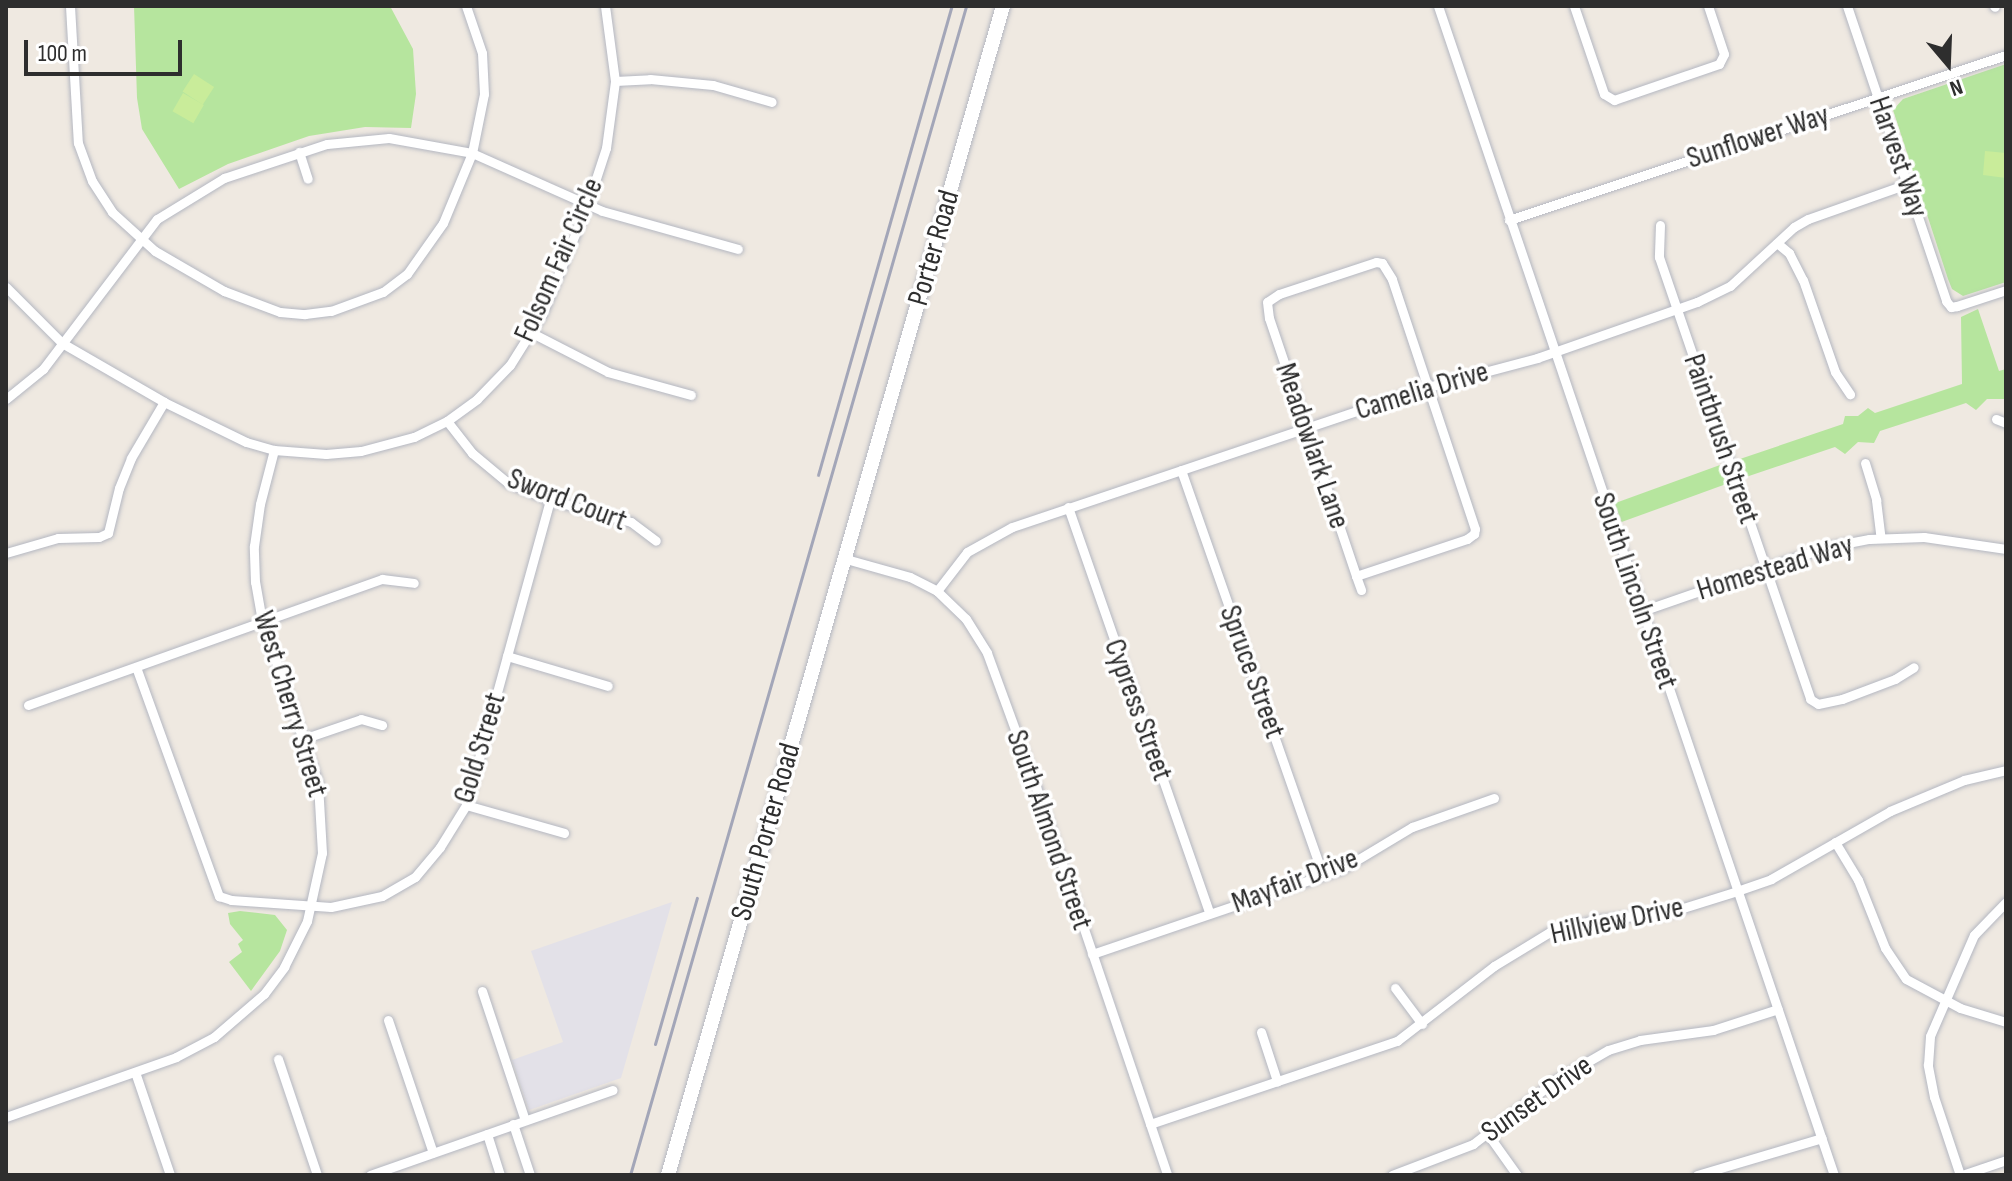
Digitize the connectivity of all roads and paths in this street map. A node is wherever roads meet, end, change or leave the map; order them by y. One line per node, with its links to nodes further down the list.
1 (70, 6): 20 (street)
2 (466, 6): 14 (street)
3 (605, 6): 10 (street, Folsom Fair Circle)
4 (1003, 6): 39 (street, Porter Road)
5 (1438, 6): 18 (street, South Lincoln Street)
6 (1574, 6): 7 (street)
7 (1708, 6)
8 (1847, 6): 11 (street, Harvest Way)
9 (2006, 55): 11 (street, Sunflower Way)
10 (615, 81): 12 (street); 17 (street, Folsom Fair Circle)
11 (1877, 98): 16 (street, Harvest Way); 18 (street, Sunflower Way)
12 (772, 102)
13 (299, 152): 14 (street); 15 (street); 20 (street)
14 (472, 153): 17 (street); 20 (street)
15 (308, 179)
16 (1907, 184): 21 (street, Camelia Drive); 24 (street, Harvest Way)
17 (588, 203): 22 (street); 26 (street, Folsom Fair Circle)
18 (1509, 220): 28 (street, South Lincoln Street)
19 (1660, 225): 25 (street, Paintbrush Street)
20 (140, 237): 27 (street)
21 (1777, 243): 25 (street, Camelia Drive); 30 (street)
22 (738, 249)
23 (6, 287): 27 (street, Folsom Fair Circle)
24 (2006, 290)
25 (1677, 309): 28 (street, Camelia Drive); 47 (street, Paintbrush Street)
26 (532, 333): 31 (street); 34 (street, Folsom Fair Circle)
27 (62, 343): 32 (street); 33 (street, Folsom Fair Circle)
28 (1553, 352): 29 (street, Camelia Drive); 52 (street, South Lincoln Street)
29 (1428, 387): 35 (street, Camelia Drive); 35 (street, Meadowlark Lane); 48 (street)
30 (1850, 394)
31 (691, 395)
32 (6, 399)
33 (164, 402): 36 (street, Folsom Fair Circle); 45 (street)
34 (447, 421): 36 (street, Folsom Fair Circle); 40 (street, Sword Court)
35 (1306, 428): 38 (street, Camelia Drive); 48 (street, Meadowlark Lane)
36 (274, 450): 53 (street, West Cherry Street)
37 (1865, 463): 42 (street)
38 (1181, 470): 41 (street, Camelia Drive); 66 (street, Spruce Street)
39 (864, 490): 46 (street, South Porter Road)
40 (550, 500): 43 (street, Sword Court); 54 (street, Gold Street)
41 (1068, 507): 51 (street, Camelia Drive); 70 (street, Cypress Street)
42 (1881, 538): 44 (street, Homestead Way); 47 (street, Homestead Way)
43 (656, 541)
44 (2006, 549)
45 (6, 553)
46 (846, 559): 51 (street, South Almond Street); 98 (street, South Porter Road)
47 (1764, 569): 52 (street, Homestead Way); 56 (street, Paintbrush Street)
48 (1356, 576): 50 (street, Meadowlark Lane)
49 (414, 583): 53 (street)
50 (1361, 590)
51 (937, 591): 71 (street, South Almond Street)
52 (1642, 611): 67 (street, South Lincoln Street)
53 (262, 621): 55 (street); 60 (street, West Cherry Street)
54 (507, 656): 57 (street); 63 (street, Gold Street)
55 (136, 667): 58 (street); 69 (street, Gold Street)
56 (1914, 667)
57 (608, 686)
58 (28, 705)
59 (382, 725): 60 (street)
60 (303, 739): 69 (street, West Cherry Street)
61 (2006, 770): 65 (street, Hillview Drive)
62 (1494, 798): 66 (street, Mayfair Drive)
63 (466, 805): 64 (street); 69 (street, Gold Street)
64 (564, 833)
65 (1835, 842): 67 (street, Hillview Drive); 74 (street)
66 (1323, 875): 70 (street, Mayfair Drive)
67 (1737, 891): 75 (street, South Lincoln Street); 78 (street, Hillview Drive)
68 (2006, 902): 74 (street)
69 (312, 906): 81 (street, West Cherry Street)
70 (1209, 913): 71 (street, Mayfair Drive)
71 (1092, 954): 87 (street, South Almond Street)
72 (1395, 988): 78 (street)
73 (482, 991): 85 (street)
74 (1943, 999): 77 (street); 104 (street)
75 (1778, 1009): 88 (street, Sunset Drive); 90 (street, South Lincoln Street)
76 (388, 1020): 91 (street)
77 (2006, 1022)
78 (1422, 1024): 82 (street, Hillview Drive)
79 (1261, 1032): 82 (street)
80 (278, 1059): 94 (street)
81 (135, 1072): 84 (street, West Cherry Street); 93 (street)
82 (1277, 1081): 87 (street, Hillview Drive)
83 (613, 1090): 85 (street)
84 (6, 1117)
85 (525, 1120): 86 (street)
86 (513, 1124): 89 (street); 97 (street)
87 (1150, 1124): 99 (street, South Almond Street)
88 (1487, 1133): 100 (street, Sunset Drive); 101 (street)
89 (487, 1134): 91 (street); 96 (street)
90 (1822, 1138): 102 (street); 103 (street, South Lincoln Street)
91 (433, 1153): 95 (street)
92 (2006, 1160): 104 (street)
93 (170, 1175)
94 (317, 1175)
95 (370, 1175)
96 (500, 1175)
97 (530, 1175)
98 (668, 1175)
99 (1167, 1175)
100 (1392, 1175)
101 (1517, 1175)
102 (1697, 1175)
103 (1834, 1175)
104 (1961, 1175)

